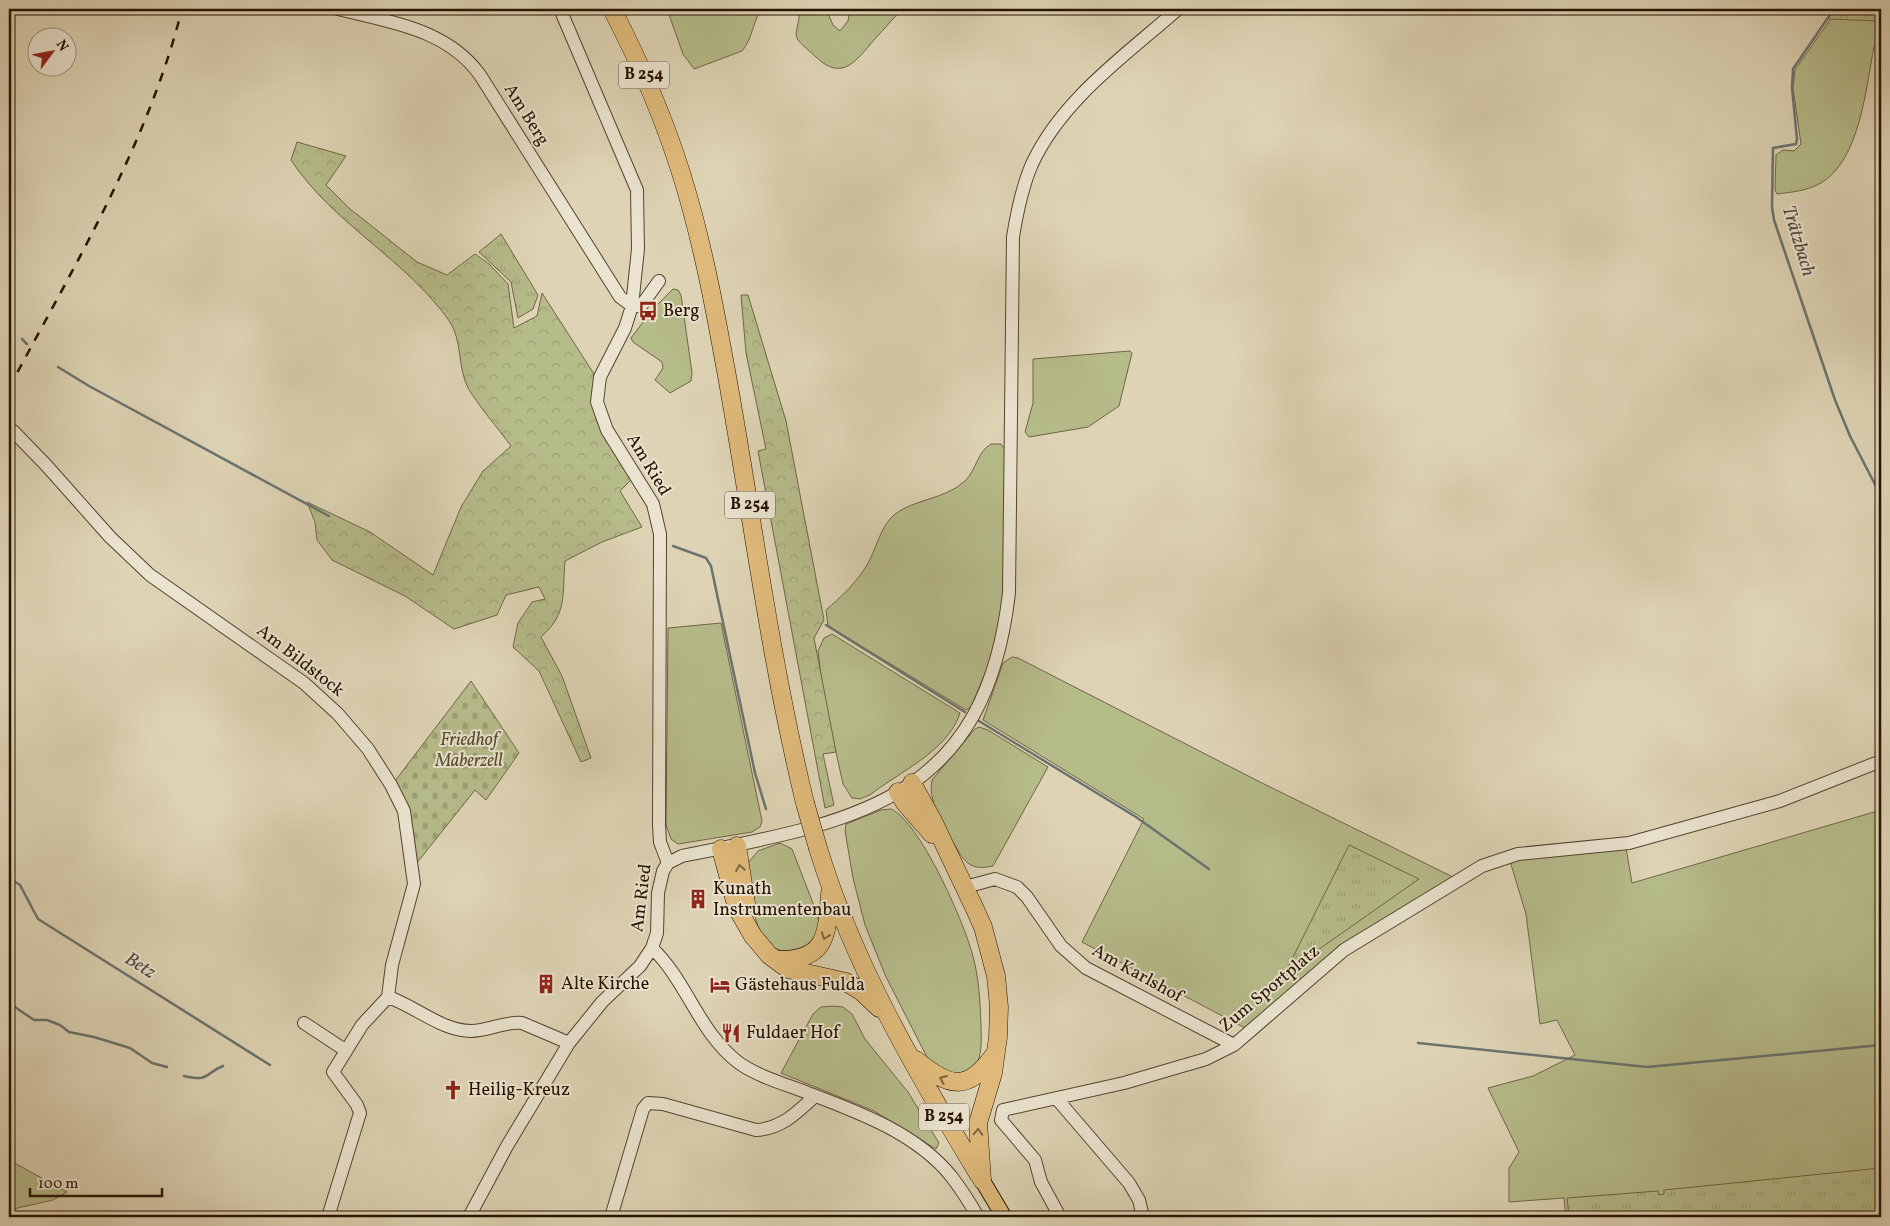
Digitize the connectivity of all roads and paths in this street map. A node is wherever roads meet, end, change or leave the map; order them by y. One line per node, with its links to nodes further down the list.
1 (338, 9): 6 (street, Am Berg)
2 (560, 9): 6 (street)
3 (612, 9): 13 (highway, B 254, bridge)
4 (1178, 9): 9 (street)
5 (659, 281): 6 (street)
6 (632, 306): 11 (street, Am Ried)
7 (13, 432): 16 (street, Am Bildstock)
8 (1881, 761): 20 (street, Zum Sportplatz)
9 (905, 788): 10 (street); 12 (highway)
10 (729, 847): 11 (street); 15 (highway)
11 (668, 863): 14 (street, Am Ried)
12 (965, 887): 20 (street, Am Karlshof); 22 (highway)
13 (830, 888): 15 (highway, one-way to 15); 17 (highway, B 254)
14 (652, 948): 19 (street); 24 (street, Am Ried)
15 (776, 960): 17 (highway)
16 (388, 997): 19 (street); 21 (street)
17 (888, 1016): 23 (highway, B 254)
18 (304, 1022): 21 (street)
19 (569, 1043): 28 (street)
20 (1234, 1045): 25 (street, Zum Sportplatz)
21 (345, 1050): 27 (street)
22 (996, 1052): 23 (highway, one-way to 23); 26 (highway, one-way to 22)
23 (908, 1054): 26 (highway, B 254)
24 (815, 1096): 29 (street); 30 (street, Am Ried)
25 (1057, 1099): 32 (street, Zum Sportplatz); 33 (street)
26 (982, 1180): 31 (main road, B 254)
27 (328, 1217)
28 (469, 1217)
29 (611, 1217)
30 (978, 1217)
31 (1004, 1217)
32 (1060, 1217)
33 (1143, 1217)

